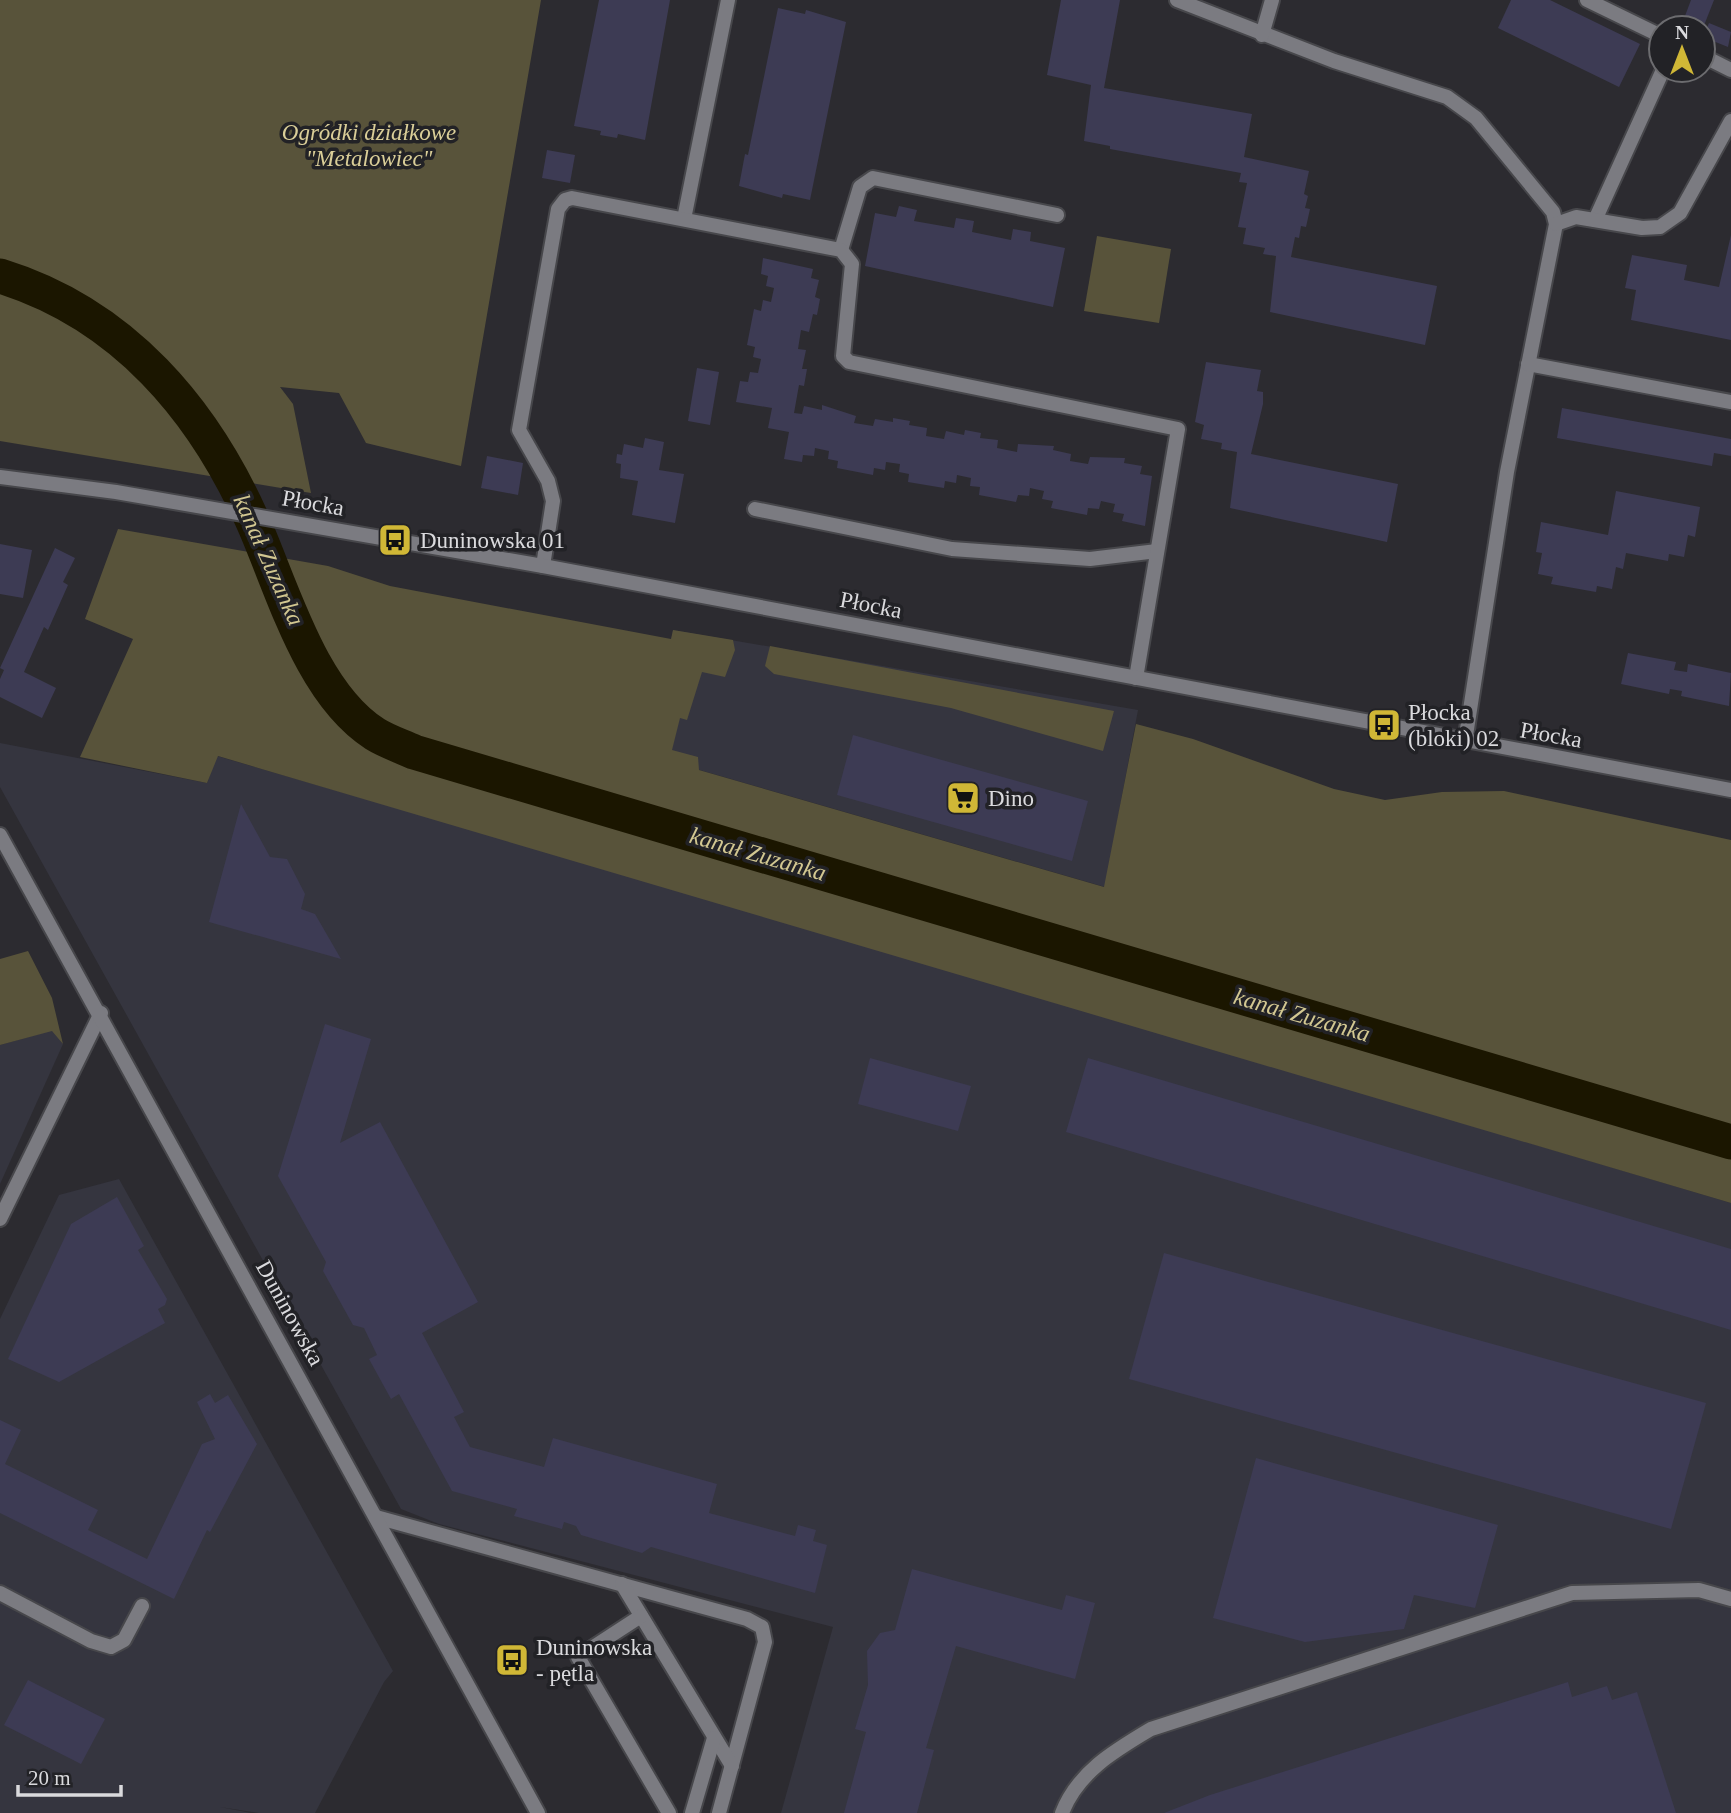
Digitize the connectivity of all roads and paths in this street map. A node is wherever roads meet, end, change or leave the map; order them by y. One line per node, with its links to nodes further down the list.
1 (728, 0): 10 (street)
2 (1177, 0): 6 (street)
3 (1272, 0): 6 (street)
4 (1587, 0): 5 (street)
5 (1647, 29)
6 (1262, 35): 12 (street)
7 (1657, 84): 11 (street)
8 (1731, 121): 11 (street)
9 (1057, 215): 13 (street)
10 (684, 219): 13 (street); 19 (street)
11 (1595, 220): 12 (street)
12 (1556, 224): 14 (street)
13 (841, 250): 18 (street)
14 (1528, 364): 15 (street); 21 (street)
15 (1731, 402)
16 (0, 477): 19 (street, Płocka)
17 (755, 509): 18 (street)
18 (1157, 551): 20 (street)
19 (543, 566): 20 (street, Płocka)
20 (1136, 678): 21 (street, Płocka)
21 (1465, 742): 22 (street, Płocka)
22 (1731, 790)
23 (0, 835): 24 (street, Duninowska)
24 (100, 1013): 25 (street); 26 (street, Duninowska)
25 (2, 1213)
26 (376, 1517): 27 (street); 34 (street, Duninowska)
27 (622, 1584): 31 (street); 33 (street)
28 (0, 1593): 30 (street)
29 (1731, 1598): 38 (street)
30 (142, 1606)
31 (641, 1616): 32 (street); 35 (street)
32 (715, 1738): 33 (street); 36 (street)
33 (732, 1766): 37 (street)
34 (538, 1813)
35 (669, 1813)
36 (692, 1813)
37 (719, 1813)
38 (1062, 1813)

